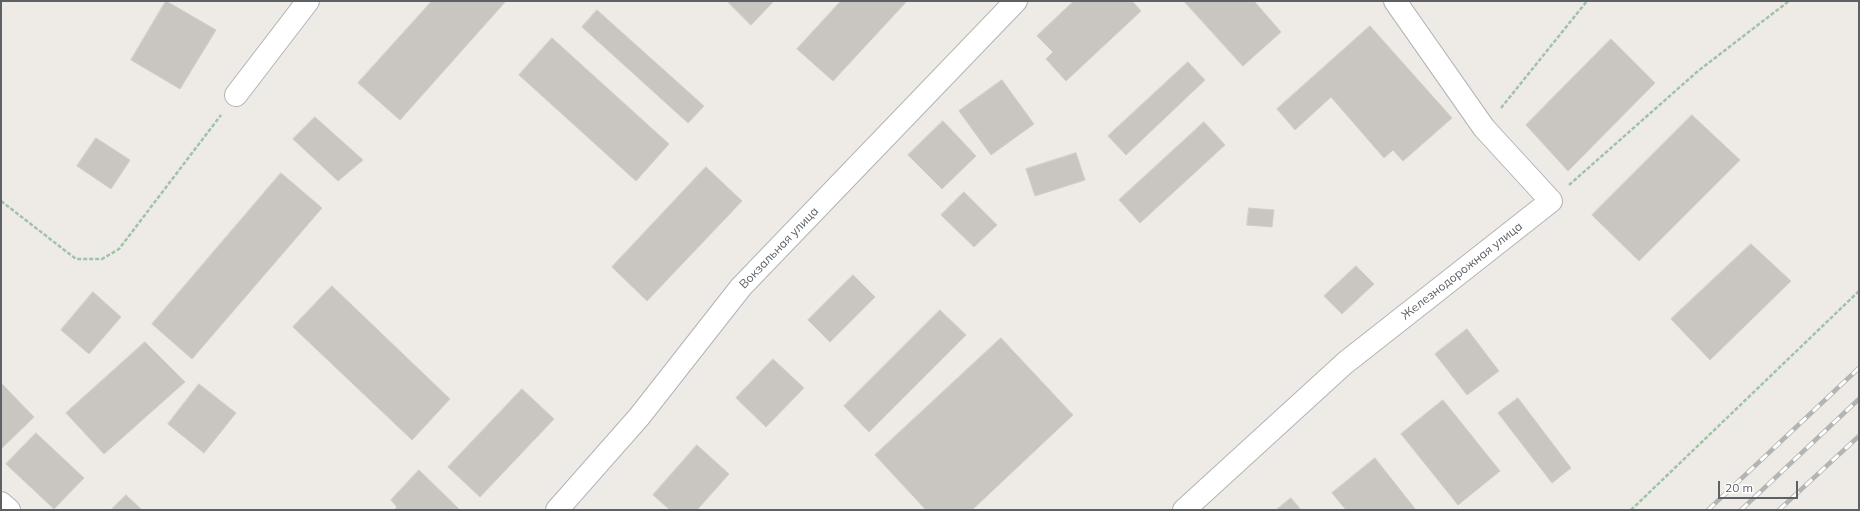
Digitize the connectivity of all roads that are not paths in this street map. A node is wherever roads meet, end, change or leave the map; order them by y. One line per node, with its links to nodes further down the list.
1 (308, 1): 4 (street)
2 (1016, 1): 7 (street, Вокзальная улица)
3 (1395, 1): 8 (street, Железнодорожная улица)
4 (236, 94)
5 (1, 503): 6 (street)
6 (9, 510)
7 (557, 510)
8 (1184, 510)

